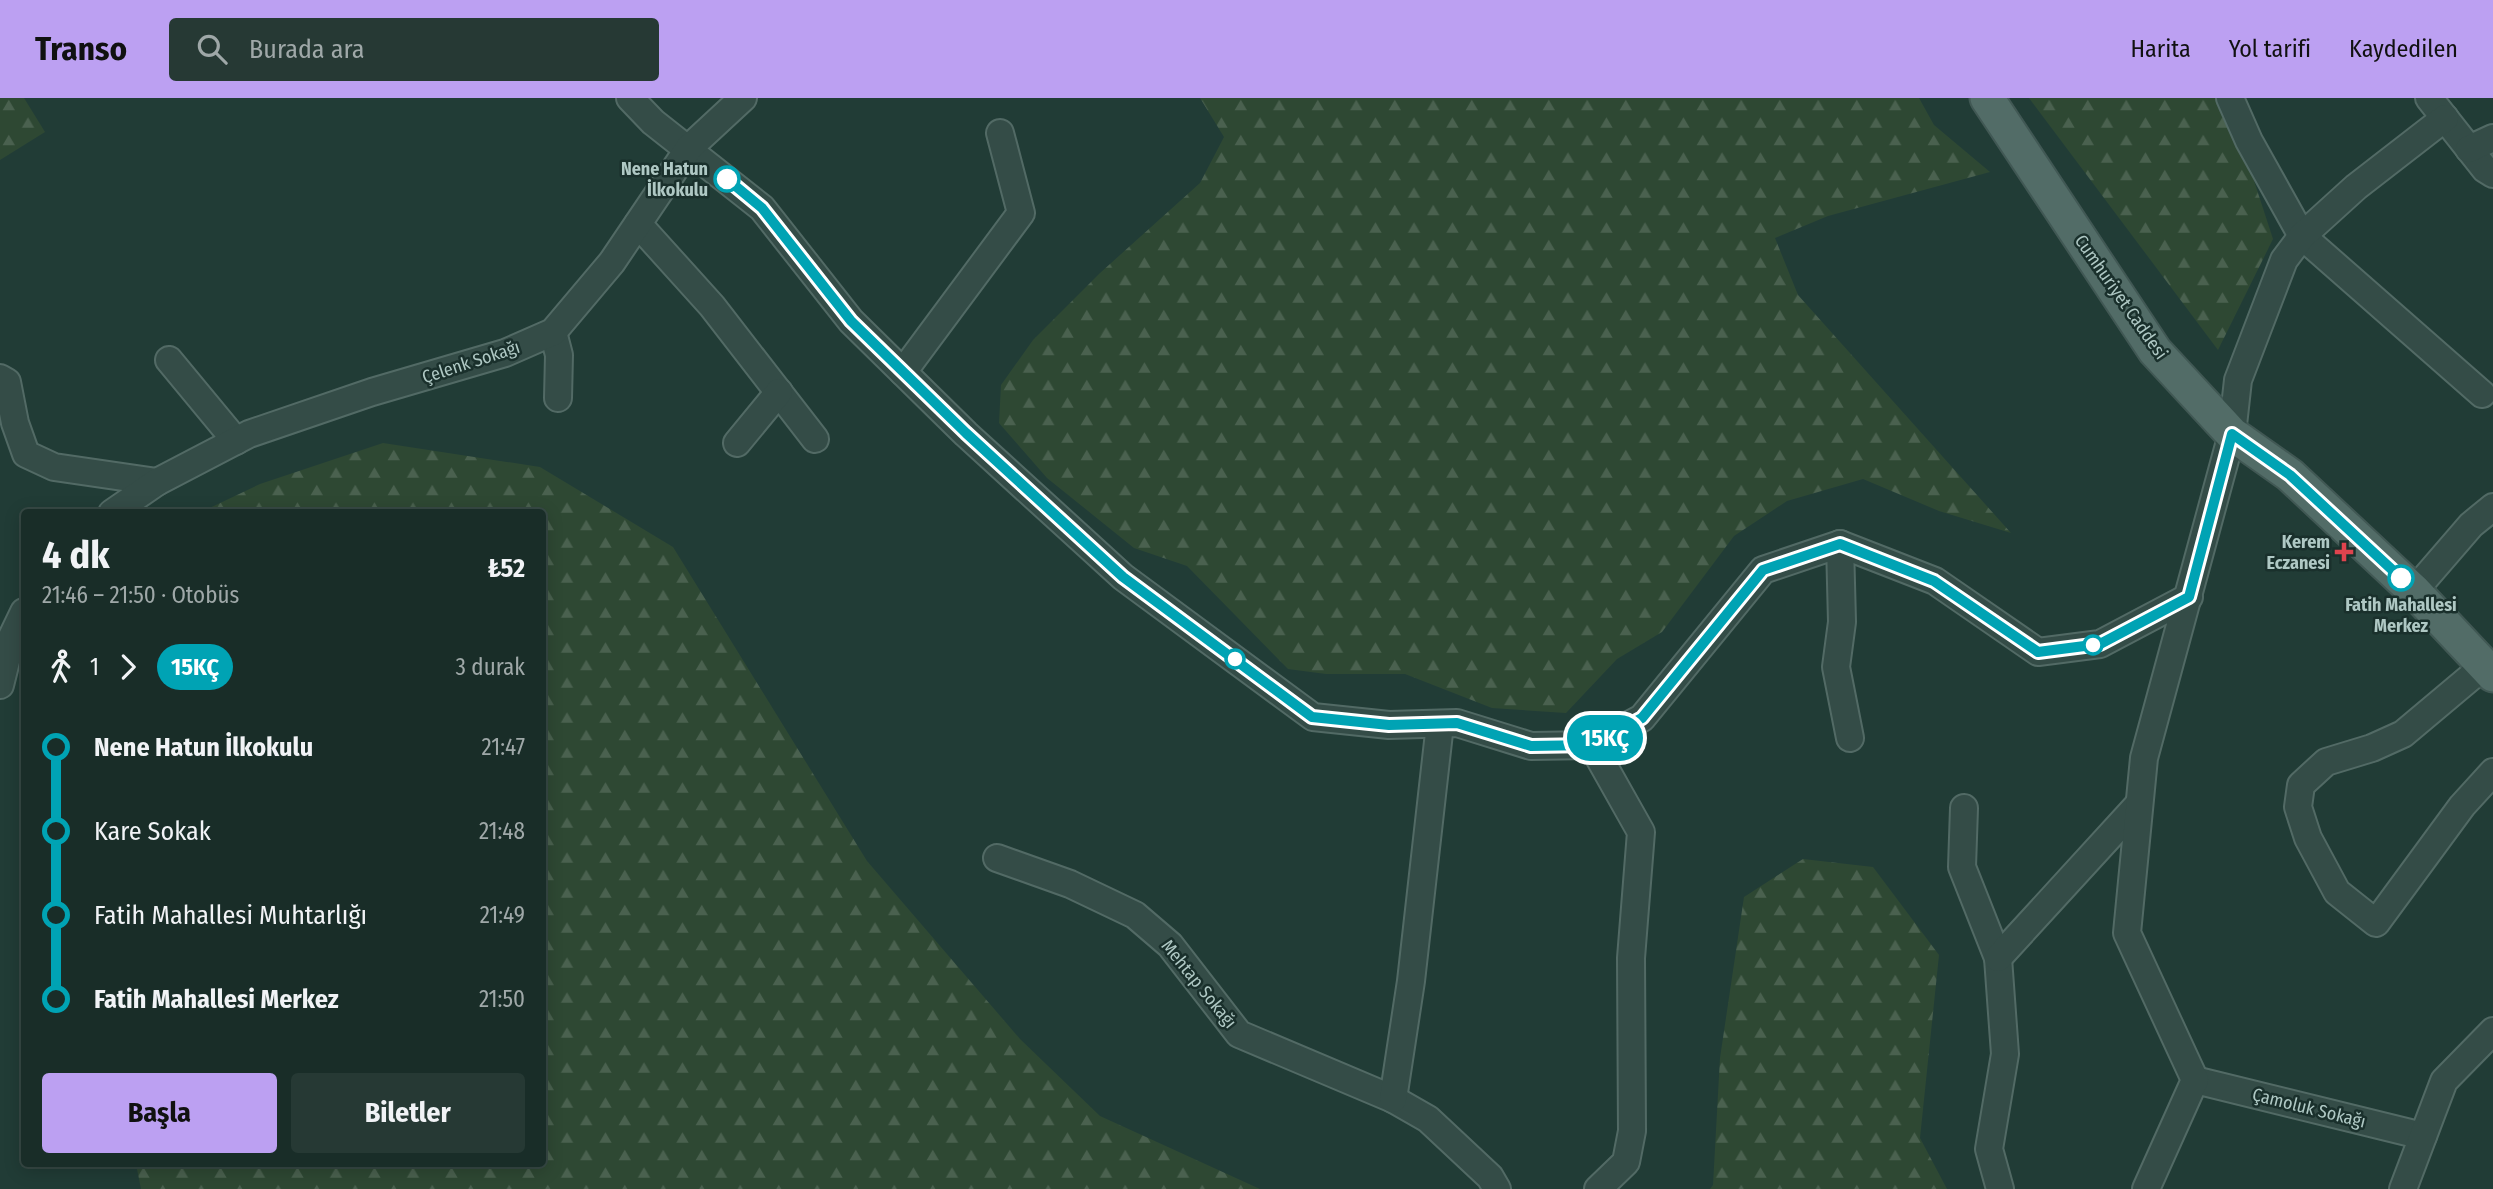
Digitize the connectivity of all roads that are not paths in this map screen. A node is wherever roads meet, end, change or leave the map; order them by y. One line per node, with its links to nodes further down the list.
1 (630, 98): 8 (street)
2 (743, 98): 8 (street, Çelenk Sokağı)
3 (1987, 98): 20 (main road, Cumhuriyet Caddesi)
4 (2231, 98): 12 (street)
5 (2437, 108): 9 (street); 12 (street)
6 (1000, 133): 15 (street)
7 (2493, 138): 9 (street)
8 (689, 148): 11 (street, Çelenk Sokağı); 15 (street)
9 (2469, 149): 10 (street)
10 (2493, 174)
11 (638, 224): 13 (street, Çelenk Sokağı); 17 (street)
12 (2302, 236): 18 (street); 20 (street)
13 (553, 332): 19 (street); 22 (street, Çelenk Sokağı)
14 (169, 360): 22 (street)
15 (903, 372): 33 (street)
16 (0, 378): 24 (street)
17 (779, 392): 21 (street); 23 (street)
18 (2482, 394)
19 (558, 398)
20 (2232, 434): 28 (main road, Cumhuriyet Caddesi); 29 (street)
21 (815, 439)
22 (236, 441): 24 (street, Çelenk Sokağı)
23 (737, 443)
24 (157, 482): 26 (street, Çelenk Sokağı)
25 (2493, 507): 28 (street)
26 (118, 509)
27 (1840, 544): 29 (street); 34 (street); 35 (street)
28 (2414, 591): 31 (main road, Cumhuriyet Caddesi)
29 (2189, 597): 37 (street)
30 (21, 618): 32 (street)
31 (2489, 671): 36 (street)
32 (0, 685)
33 (1440, 724): 35 (street); 43 (street)
34 (1850, 738)
35 (1592, 745): 46 (street)
36 (2493, 772)
37 (2139, 804): 40 (street); 42 (street)
38 (1964, 808): 40 (street)
39 (997, 858): 43 (street, Mehtap Sokağı)
40 (1998, 958): 47 (street)
41 (2493, 1031): 44 (street)
42 (2195, 1080): 44 (street, Çamoluk Sokağı); 48 (street)
43 (1393, 1099): 45 (street, Mehtap Sokağı)
44 (2423, 1136): 49 (street)
45 (1497, 1189)
46 (1598, 1189)
47 (2000, 1189)
48 (2146, 1189)
49 (2403, 1189)

